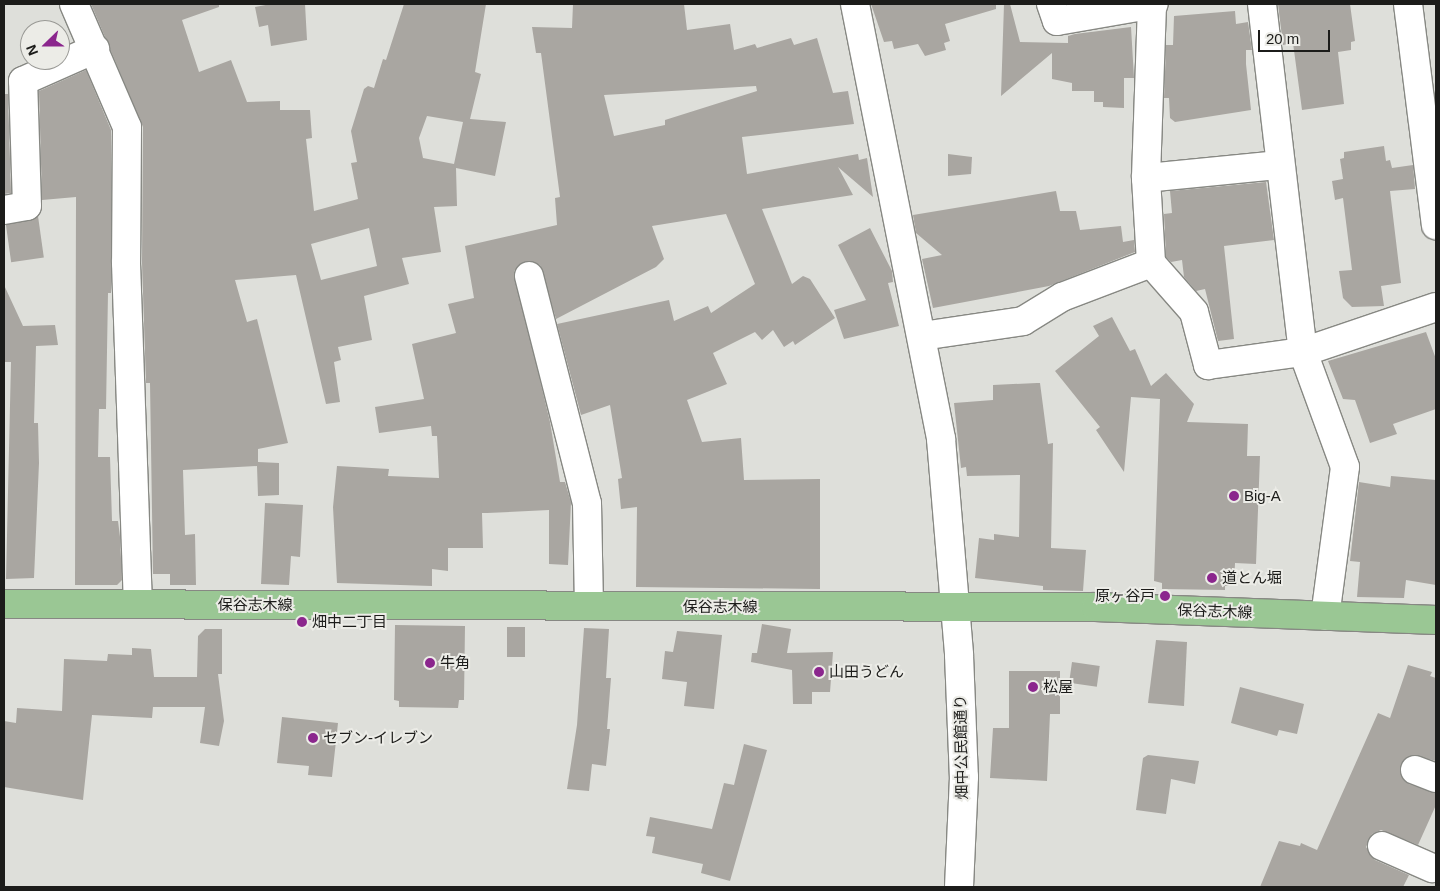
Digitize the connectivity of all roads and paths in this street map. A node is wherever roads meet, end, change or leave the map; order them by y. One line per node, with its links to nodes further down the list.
1 (74, 4): 7 (street)
2 (855, 4): 15 (street, 畑中公民館通り)
3 (1051, 4): 4 (street)
4 (1153, 4): 9 (street)
5 (1262, 4): 8 (street)
6 (1408, 4): 11 (street)
7 (95, 49): 10 (street); 18 (street)
8 (1278, 164): 9 (street); 16 (street)
9 (1146, 178): 12 (street)
10 (4, 210)
11 (1436, 225)
12 (1151, 263): 15 (street); 16 (street)
13 (529, 276): 19 (street)
14 (1436, 307): 16 (street)
15 (922, 336): 20 (street, 畑中公民館通り)
16 (1303, 352): 21 (street)
17 (4, 604): 18 (main road, 保谷志木線)
18 (138, 604): 19 (main road, 保谷志木線)
19 (589, 606): 20 (main road, 保谷志木線)
20 (957, 607): 21 (main road, 保谷志木線); 25 (street, 畑中公民館通り)
21 (1325, 616): 22 (main road, 保谷志木線)
22 (1436, 620)
23 (1382, 846): 24 (street)
24 (1432, 872)
25 (959, 887)

